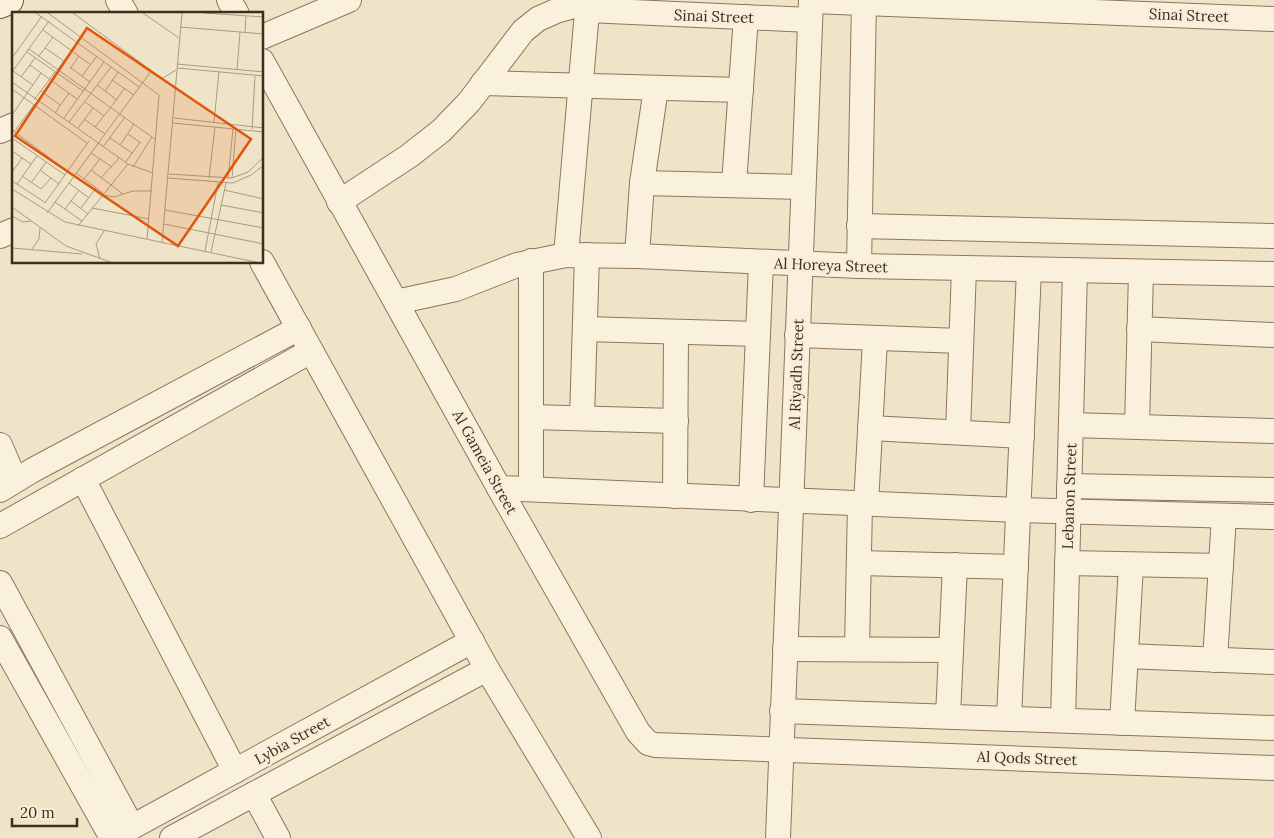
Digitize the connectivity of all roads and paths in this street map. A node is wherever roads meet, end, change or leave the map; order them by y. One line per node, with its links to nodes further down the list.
1 (9, 0): 6 (main road)
2 (118, 0): 11 (street)
3 (230, 0): 12 (street)
4 (349, 0): 15 (street)
5 (864, 1): 9 (street, Sinai Street); 10 (street, Sinai Street); 27 (street)
6 (0, 4)
7 (588, 4): 8 (street, Sinai Street); 17 (street, Sinai Street); 18 (street)
8 (647, 6): 13 (street, Sinai Street)
9 (811, 7): 13 (street, Sinai Street); 25 (street, Al Riyadh Street)
10 (1166, 7): 14 (street, Sinai Street)
11 (125, 12)
12 (236, 12)
13 (746, 17): 20 (street)
14 (1274, 19)
15 (264, 36)
16 (264, 65): 26 (street, Al Gameia Street)
17 (483, 83): 18 (street); 26 (street, Sinai Street)
18 (581, 86): 19 (street); 32 (street)
19 (656, 88): 20 (street); 23 (street)
20 (741, 90): 24 (street)
21 (12, 126): 22 (street)
22 (0, 131)
23 (642, 183): 24 (street); 33 (street)
24 (734, 184): 25 (street)
25 (803, 187): 37 (street, Al Riyadh Street)
26 (339, 202): 45 (street, Al Gameia Street)
27 (859, 226): 29 (street); 38 (street)
28 (12, 231): 30 (street)
29 (1169, 234): 31 (street); 43 (street)
30 (0, 236)
31 (1274, 236)
32 (576, 255): 33 (street, Al Horeya Street); 34 (street, Al Horeya Street); 47 (street)
33 (637, 256): 35 (street, Al Horeya Street)
34 (531, 261): 45 (street, Al Horeya Street); 56 (street)
35 (761, 263): 37 (street, Al Horeya Street); 50 (street)
36 (263, 264): 46 (street)
37 (800, 264): 38 (street, Al Horeya Street); 52 (street, Al Riyadh Street)
38 (859, 266): 39 (street, Al Horeya Street)
39 (964, 268): 40 (street, Al Horeya Street); 54 (street)
40 (1029, 270): 41 (street, Al Horeya Street); 64 (street)
41 (1076, 271): 42 (street, Al Horeya Street); 59 (street, Lebanon Street)
42 (1141, 272): 43 (street, Al Horeya Street); 48 (street)
43 (1168, 272): 44 (street, Al Horeya Street)
44 (1274, 274)
45 (396, 302): 69 (street, Al Gameia Street)
46 (299, 328): 55 (street); 67 (street)
47 (585, 329): 49 (street); 57 (street)
48 (1139, 329): 51 (street); 60 (street)
49 (676, 332): 50 (street); 58 (street)
50 (758, 334): 74 (street)
51 (1274, 334)
52 (797, 336): 53 (street); 75 (street, Al Riyadh Street)
53 (875, 340): 54 (street); 61 (street)
54 (961, 341): 63 (street)
55 (311, 351): 66 (street); 90 (street)
56 (531, 417): 57 (street); 70 (street)
57 (582, 418): 58 (street)
58 (676, 421): 72 (street)
59 (1071, 425): 60 (street); 68 (street, Lebanon Street)
60 (1137, 426): 62 (street)
61 (870, 428): 63 (street); 76 (street)
62 (1274, 431)
63 (958, 432): 64 (street)
64 (1022, 436): 77 (street)
65 (0, 446): 67 (street)
66 (83, 479): 73 (street); 110 (street)
67 (16, 480): 73 (street)
68 (1070, 486): 71 (street); 78 (street, Lebanon Street)
69 (499, 488): 70 (street); 107 (street, Al Gameia Street)
70 (531, 490): 72 (street)
71 (1274, 490)
72 (675, 496): 74 (street)
73 (49, 497): 81 (street)
74 (751, 500): 75 (street)
75 (791, 502): 76 (street); 91 (street, Al Riyadh Street)
76 (863, 504): 77 (street); 82 (street)
77 (1019, 510): 78 (street); 87 (street)
78 (1069, 512): 79 (street); 83 (street, Lebanon Street)
79 (1224, 516): 80 (street); 86 (street)
80 (1274, 517)
81 (0, 526)
82 (859, 563): 85 (street); 92 (street)
83 (1067, 563): 84 (street); 103 (street, Lebanon Street)
84 (1131, 564): 86 (street); 95 (street)
85 (955, 565): 87 (street); 93 (street)
86 (1221, 566): 96 (street)
87 (1016, 567): 102 (street)
88 (0, 583): 94 (street)
89 (0, 638): 99 (street)
90 (472, 641): 98 (street); 106 (street, Lybia Street)
91 (784, 649): 92 (street); 100 (street, Al Riyadh Street)
92 (857, 649): 93 (street)
93 (951, 650): 101 (street)
94 (40, 656): 99 (street); 113 (street)
95 (1126, 656): 96 (street); 104 (street)
96 (1214, 660): 97 (street)
97 (1274, 662)
98 (487, 669): 111 (street, Lybia Street); 116 (street)
99 (18, 670): 113 (street)
100 (782, 711): 101 (street); 107 (street, Al Riyadh Street)
101 (948, 716): 102 (street)
102 (1009, 718): 103 (street)
103 (1053, 720): 104 (street); 108 (street, Lebanon Street)
104 (1122, 723): 105 (street)
105 (1274, 728)
106 (282, 746): 110 (street, Lybia Street); 111 (street)
107 (780, 748): 108 (street, Al Qods Street); 117 (street, Al Riyadh Street)
108 (1041, 758): 109 (street, Al Qods Street)
109 (1274, 768)
110 (236, 771): 113 (street, Lybia Street)
111 (295, 772): 112 (street, Lybia Street)
112 (254, 794): 114 (street, Lybia Street); 115 (street)
113 (119, 834)
114 (172, 838)
115 (278, 838)
116 (593, 838)
117 (778, 838)

